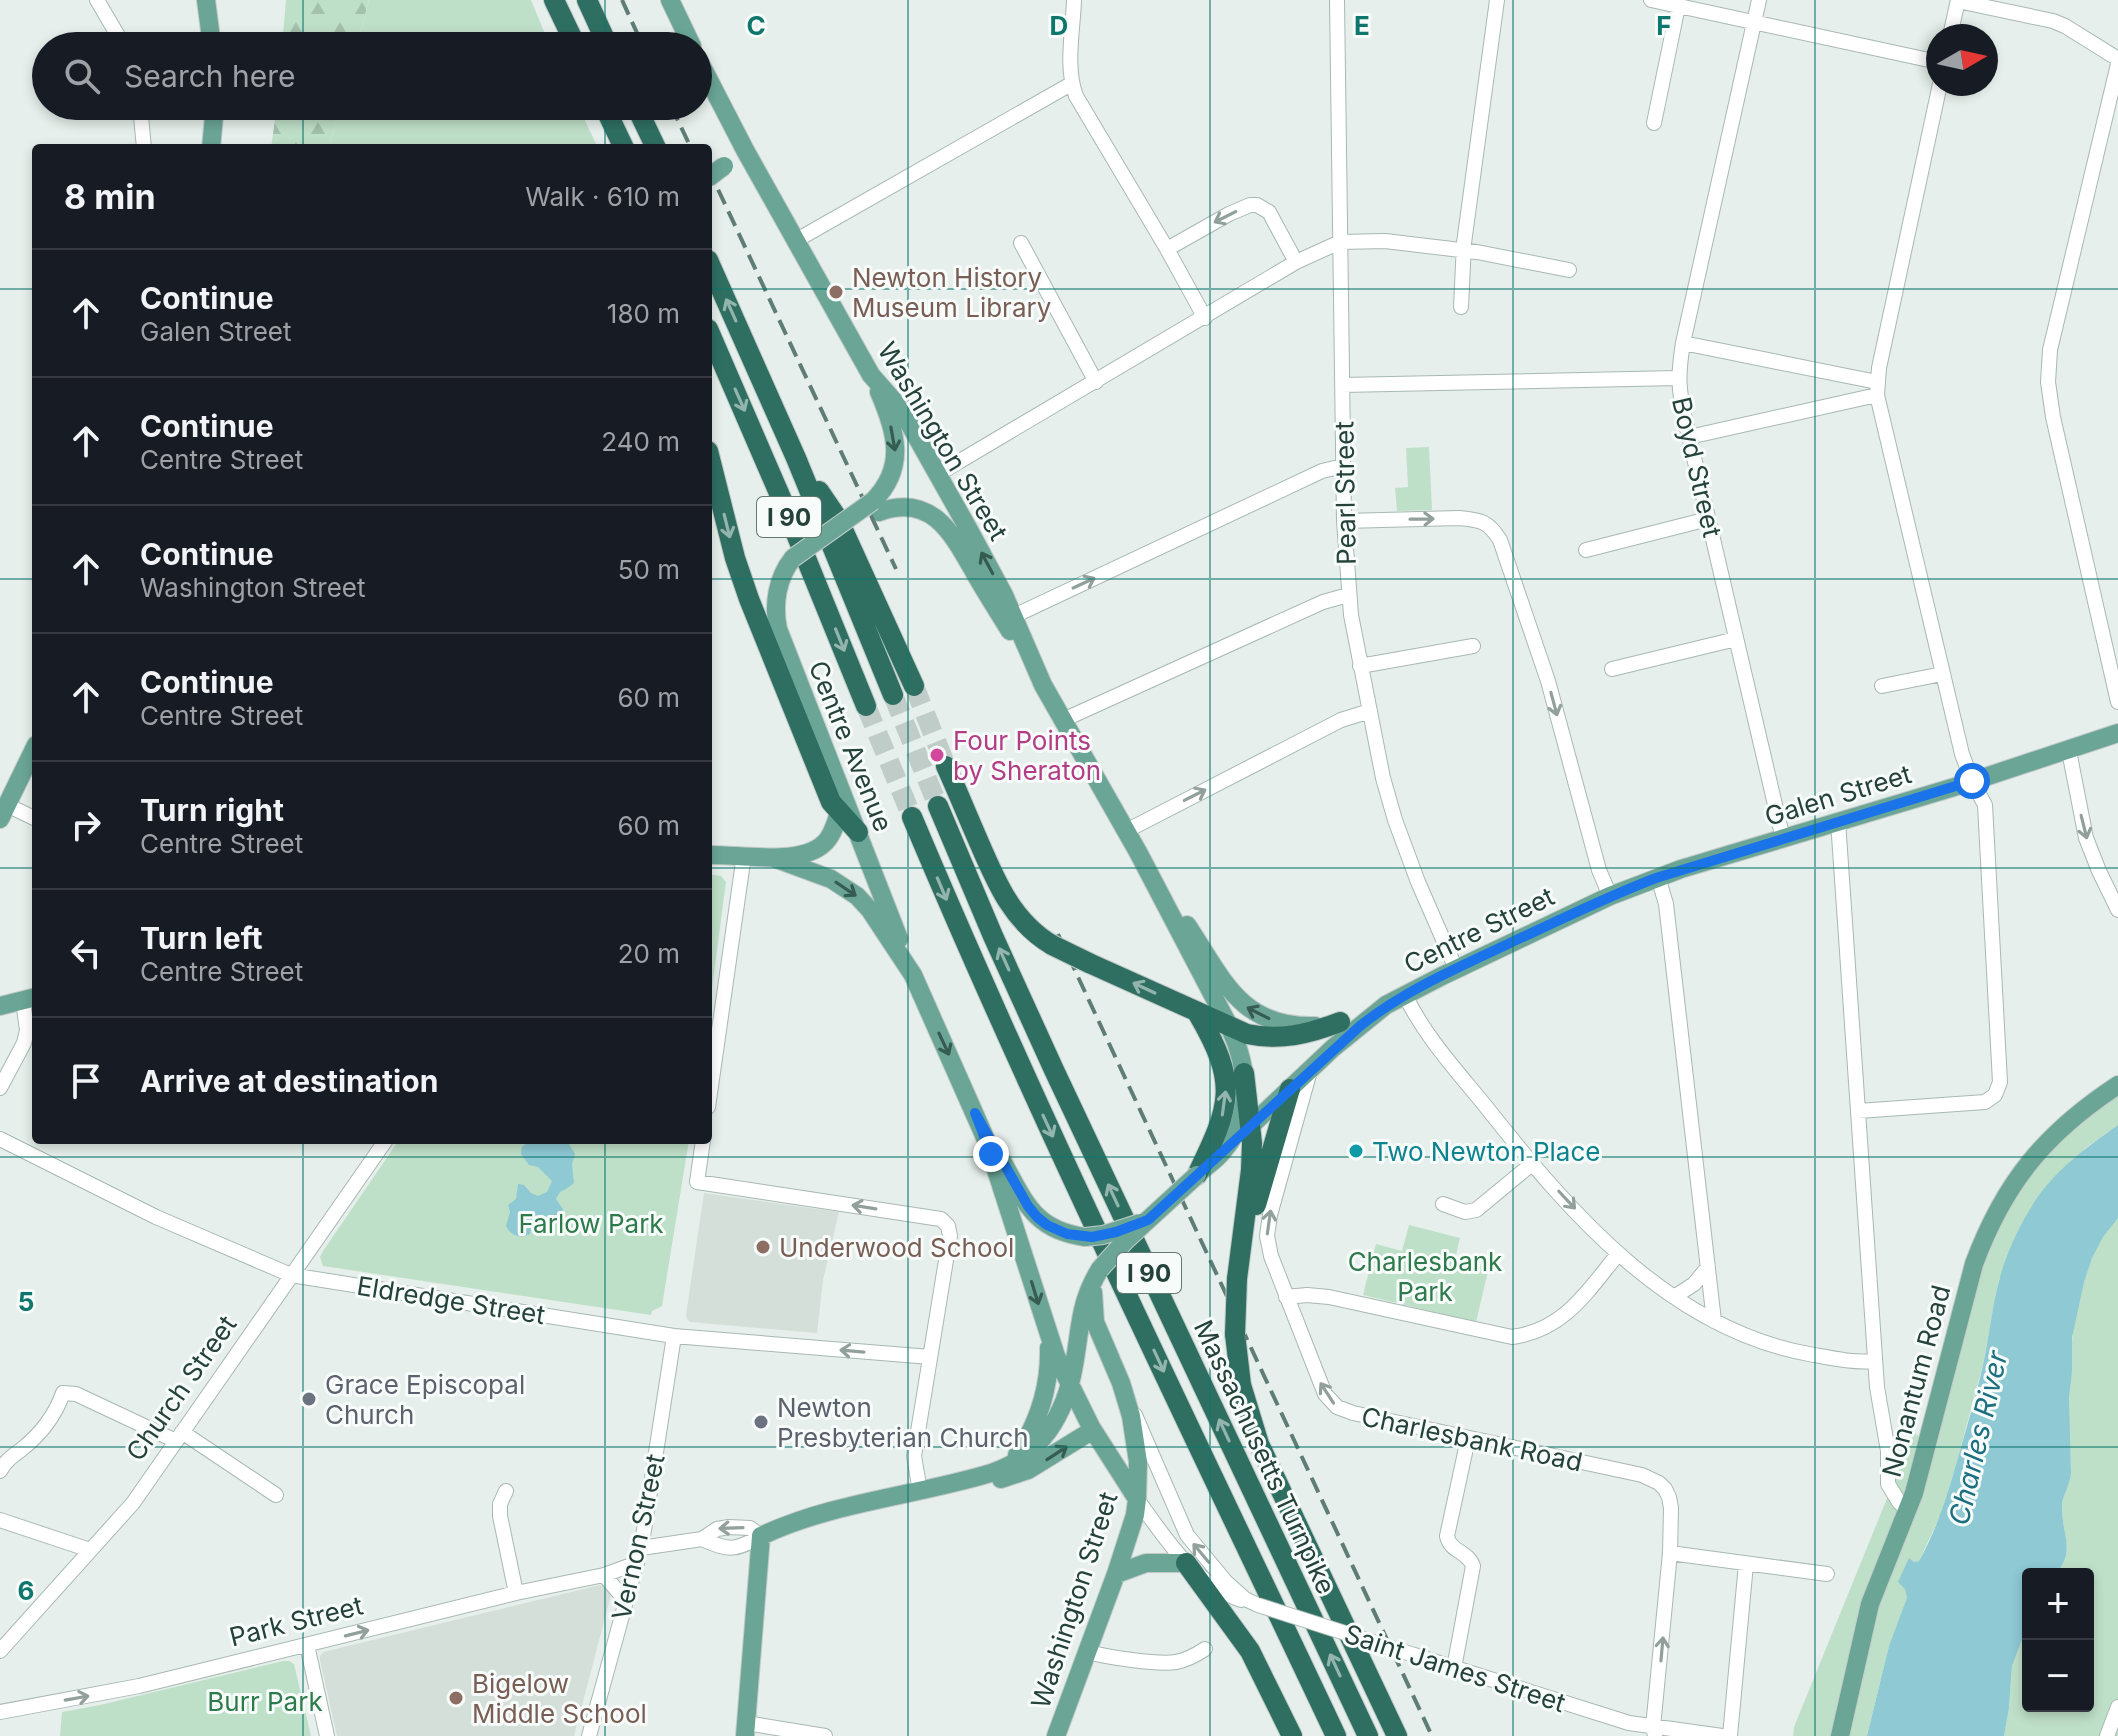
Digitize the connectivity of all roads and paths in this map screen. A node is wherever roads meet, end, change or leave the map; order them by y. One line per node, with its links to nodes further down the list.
1 (97, 0): 15 (street)
2 (206, 0): 16 (main road)
3 (554, 0): 17 (highway)
4 (587, 0): 18 (highway)
5 (670, 0): 19 (main road)
6 (1074, 0): 22 (street)
7 (1337, 0): 37 (street, Pearl Street)
8 (1497, 0): 40 (street)
9 (1651, 0): 12 (street)
10 (1759, 0): 13 (street, Boyd Street)
11 (1958, 0): 14 (street); 21 (street)
12 (1678, 6): 13 (street); 29 (street)
13 (1754, 22): 20 (street); 47 (street, Boyd Street)
14 (1953, 24)
15 (116, 32)
16 (210, 32)
17 (569, 32)
18 (602, 32)
19 (685, 32)
20 (1926, 59)
21 (2118, 61): 73 (street)
22 (1071, 84): 36 (street); 39 (street)
23 (712, 86): 34 (main road, Washington Street)
24 (1938, 96): 52 (street)
25 (141, 120): 30 (street)
26 (214, 120): 31 (main road)
27 (611, 120): 32 (highway)
28 (643, 120): 33 (highway)
29 (1654, 123)
30 (144, 144)
31 (211, 144)
32 (622, 144)
33 (654, 144)
34 (745, 150): 35 (main road, bridge); 36 (main road, Washington Street)
35 (712, 175)
36 (795, 241): 48 (main road, Washington Street)
37 (1340, 242): 40 (street); 41 (street); 51 (street, Pearl Street)
38 (1021, 243): 50 (street)
39 (1167, 249): 41 (street, one-way to 39); 45 (street)
40 (1464, 250): 43 (street); 44 (street)
41 (1296, 262): 45 (street)
42 (712, 269): 54 (highway, I 90, one-way to 42)
43 (1569, 270)
44 (1461, 307)
45 (1205, 318): 50 (street)
46 (712, 338): 74 (highway, I 90, one-way to 74)
47 (1683, 343): 49 (street, Boyd Street); 52 (street)
48 (871, 375): 57 (main road, Washington Street); 58 (main road, one-way to 58)
49 (1678, 378): 51 (street); 53 (street, Boyd Street)
50 (1096, 382): 57 (street)
51 (1342, 385): 55 (street, Pearl Street)
52 (1877, 389): 53 (street); 68 (street)
53 (1689, 437): 59 (street, Boyd Street)
54 (796, 458): 70 (highway); 72 (highway, I 90)
55 (1343, 466): 60 (street, Pearl Street); 63 (street, one-way to 55)
56 (712, 467): 82 (highway, one-way to 82)
57 (938, 474): 63 (main road, Washington Street, one-way to 57)
58 (876, 506): 69 (main road, Centre Avenue); 82 (main road, Centre Avenue, bridge)
59 (1708, 519): 61 (street); 64 (street, Boyd Street)
60 (1344, 521): 62 (street, Pearl Street); 96 (street, one-way to 96)
61 (1586, 550)
62 (1348, 595): 66 (street, Pearl Street); 76 (street)
63 (1014, 616): 69 (main road, Washington Street)
64 (1736, 639): 67 (street); 90 (street, Boyd Street)
65 (1473, 646): 66 (street)
66 (1360, 666): 75 (street, Pearl Street)
67 (1612, 669)
68 (1942, 674): 71 (street); 81 (street)
69 (1043, 685): 76 (main road, Washington Street)
70 (914, 686)
71 (1882, 686)
72 (893, 695)
73 (2118, 702)
74 (866, 706)
75 (1370, 711): 88 (street, one-way to 75); 98 (street, Pearl Street)
76 (1063, 720): 88 (main road, Washington Street)
77 (2118, 733): 78 (main road, Galen Street)
78 (2069, 751): 81 (main road, Galen Street); 97 (street, one-way to 97)
79 (32, 753): 84 (main road)
80 (946, 766): 104 (highway, one-way to 80, bridge)
81 (1972, 781): 87 (main road, Galen Street); 113 (street)
82 (842, 803): 89 (highway); 94 (main road)
83 (938, 806): 180 (highway, Massachusetts Turnpike / I 90, one-way to 83)
84 (4, 812): 86 (street)
85 (912, 817): 179 (highway, Massachusetts Turnpike / I 90, one-way to 179)
86 (32, 818)
87 (1838, 821): 90 (main road, Galen Street); 113 (street)
88 (1126, 831): 91 (main road, Washington Street)
89 (858, 832): 99 (main road, Centre Avenue)
90 (1783, 839): 95 (main road, Galen Street)
91 (1138, 852): 105 (main road, Washington Street, one-way to 91); 106 (main road, Washington Street)
92 (712, 855): 93 (main road)
93 (744, 855): 94 (main road); 109 (street)
94 (774, 858): 99 (main road, one-way to 99)
95 (1658, 877): 96 (main road, Galen Street); 126 (street)
96 (1615, 894): 98 (main road, Centre Street)
97 (2118, 910)
98 (1456, 969): 100 (main road, Centre Street)
99 (913, 975): 114 (main road, one-way to 114)
100 (1405, 995): 102 (main road, Centre Street); 120 (street)
101 (30, 999): 103 (main road); 111 (street)
102 (1386, 1005): 105 (main road, Washington Street); 107 (main road, Centre Street)
103 (0, 1006)
104 (1198, 1014): 106 (highway); 121 (highway, one-way to 104)
105 (1340, 1022): 106 (highway)
106 (1230, 1028): 108 (main road, Washington Street)
107 (1311, 1069): 112 (main road, Centre Street); 129 (street, Charlesbank Road, one-way to 107)
108 (1244, 1073): 115 (highway); 119 (main road, Washington Street)
109 (712, 1081)
110 (2118, 1085): 148 (main road, Nonantum Road)
111 (0, 1088)
112 (1290, 1089): 115 (main road, Centre Street); 124 (highway)
113 (1858, 1111): 135 (street)
114 (975, 1113): 123 (main road, bridge); 132 (main road, one-way to 132)
115 (1251, 1126): 119 (main road, Centre Street); 124 (highway)
116 (0, 1139): 128 (street, Eldredge Street)
117 (383, 1144): 128 (street, Church Street)
118 (702, 1144): 134 (street, one-way to 118)
119 (1223, 1151): 121 (main road, Washington Street)
120 (1533, 1163): 122 (street); 125 (street, one-way to 125)
121 (1197, 1175): 123 (main road, Washington Street, bridge)
122 (1443, 1204)
123 (1148, 1220): 127 (main road, Washington Street, bridge)
124 (1241, 1247): 181 (highway, bridge)
125 (1618, 1254): 129 (street); 130 (street)
126 (1708, 1267): 130 (street); 131 (street)
127 (1100, 1269): 136 (main road, Washington Street); 137 (main road, Park Street)
128 (291, 1275): 133 (street, Eldredge Street); 139 (street, Church Street)
129 (1286, 1297): 140 (street, Charlesbank Road, one-way to 129)
130 (1674, 1297): 131 (street)
131 (1714, 1321): 135 (street)
132 (1048, 1335): 137 (main road); 141 (main road)
133 (674, 1336): 134 (street, Eldredge Street, one-way to 133); 154 (street, Vernon Street)
134 (930, 1357): 145 (street)
135 (1875, 1361): 148 (street)
136 (1121, 1383): 147 (main road, Washington Street); 162 (street, Saint James Street, one-way to 136)
137 (1070, 1386): 138 (main road); 141 (main road, Park Street)
138 (1093, 1430): 143 (main road, one-way to 138); 147 (main road)
139 (179, 1437): 142 (street); 146 (street); 152 (street, Church Street)
140 (1468, 1439): 153 (street, Charlesbank Road); 167 (street)
141 (1007, 1467): 143 (main road, Park Street)
142 (0, 1471)
143 (965, 1480): 145 (main road, Park Street)
144 (506, 1491): 160 (street)
145 (920, 1491): 150 (main road, Park Street)
146 (276, 1495)
147 (1137, 1499): 155 (street, Saint James Street); 157 (main road, Washington Street)
148 (1907, 1510): 185 (main road, Nonantum Road)
149 (0, 1520): 152 (street)
150 (761, 1536): 151 (street, Park Street); 151 (street, Park Street, one-way to 151); 171 (main road)
151 (702, 1539): 154 (street, Park Street)
152 (90, 1550): 165 (street, Church Street)
153 (1670, 1553): 156 (street); 172 (street, Charlesbank Road, one-way to 153)
154 (639, 1556): 159 (street, Park Street); 161 (street, Vernon Street)
155 (1186, 1563): 157 (main road); 162 (street, Saint James Street); 178 (highway)
156 (1746, 1564): 158 (street); 184 (street)
157 (1116, 1574): 166 (main road, Washington Street)
158 (1827, 1574)
159 (604, 1575): 160 (street, Park Street); 161 (street)
160 (516, 1593): 163 (street, Park Street, one-way to 160)
161 (626, 1601): 175 (street, Vernon Street)
162 (1258, 1605): 167 (street, Saint James Street, bridge)
163 (307, 1645): 169 (street, Park Street, one-way to 163); 174 (street)
164 (1205, 1649): 166 (street)
165 (0, 1651)
166 (1088, 1652): 177 (main road, Washington Street)
167 (1454, 1668): 170 (street, Saint James Street)
168 (2118, 1707): 173 (street)
169 (0, 1712)
170 (1619, 1720): 172 (street, Saint James Street); 182 (street)
171 (745, 1730): 176 (street)
172 (1654, 1731): 183 (street, Saint James Street)
173 (2110, 1735)
174 (327, 1736)
175 (589, 1736)
176 (825, 1736)
177 (1056, 1736)
178 (1292, 1736)
179 (1336, 1736)
180 (1368, 1736)
181 (1397, 1736)
182 (1639, 1736)
183 (1721, 1736)
184 (1730, 1736)
185 (1840, 1736)

